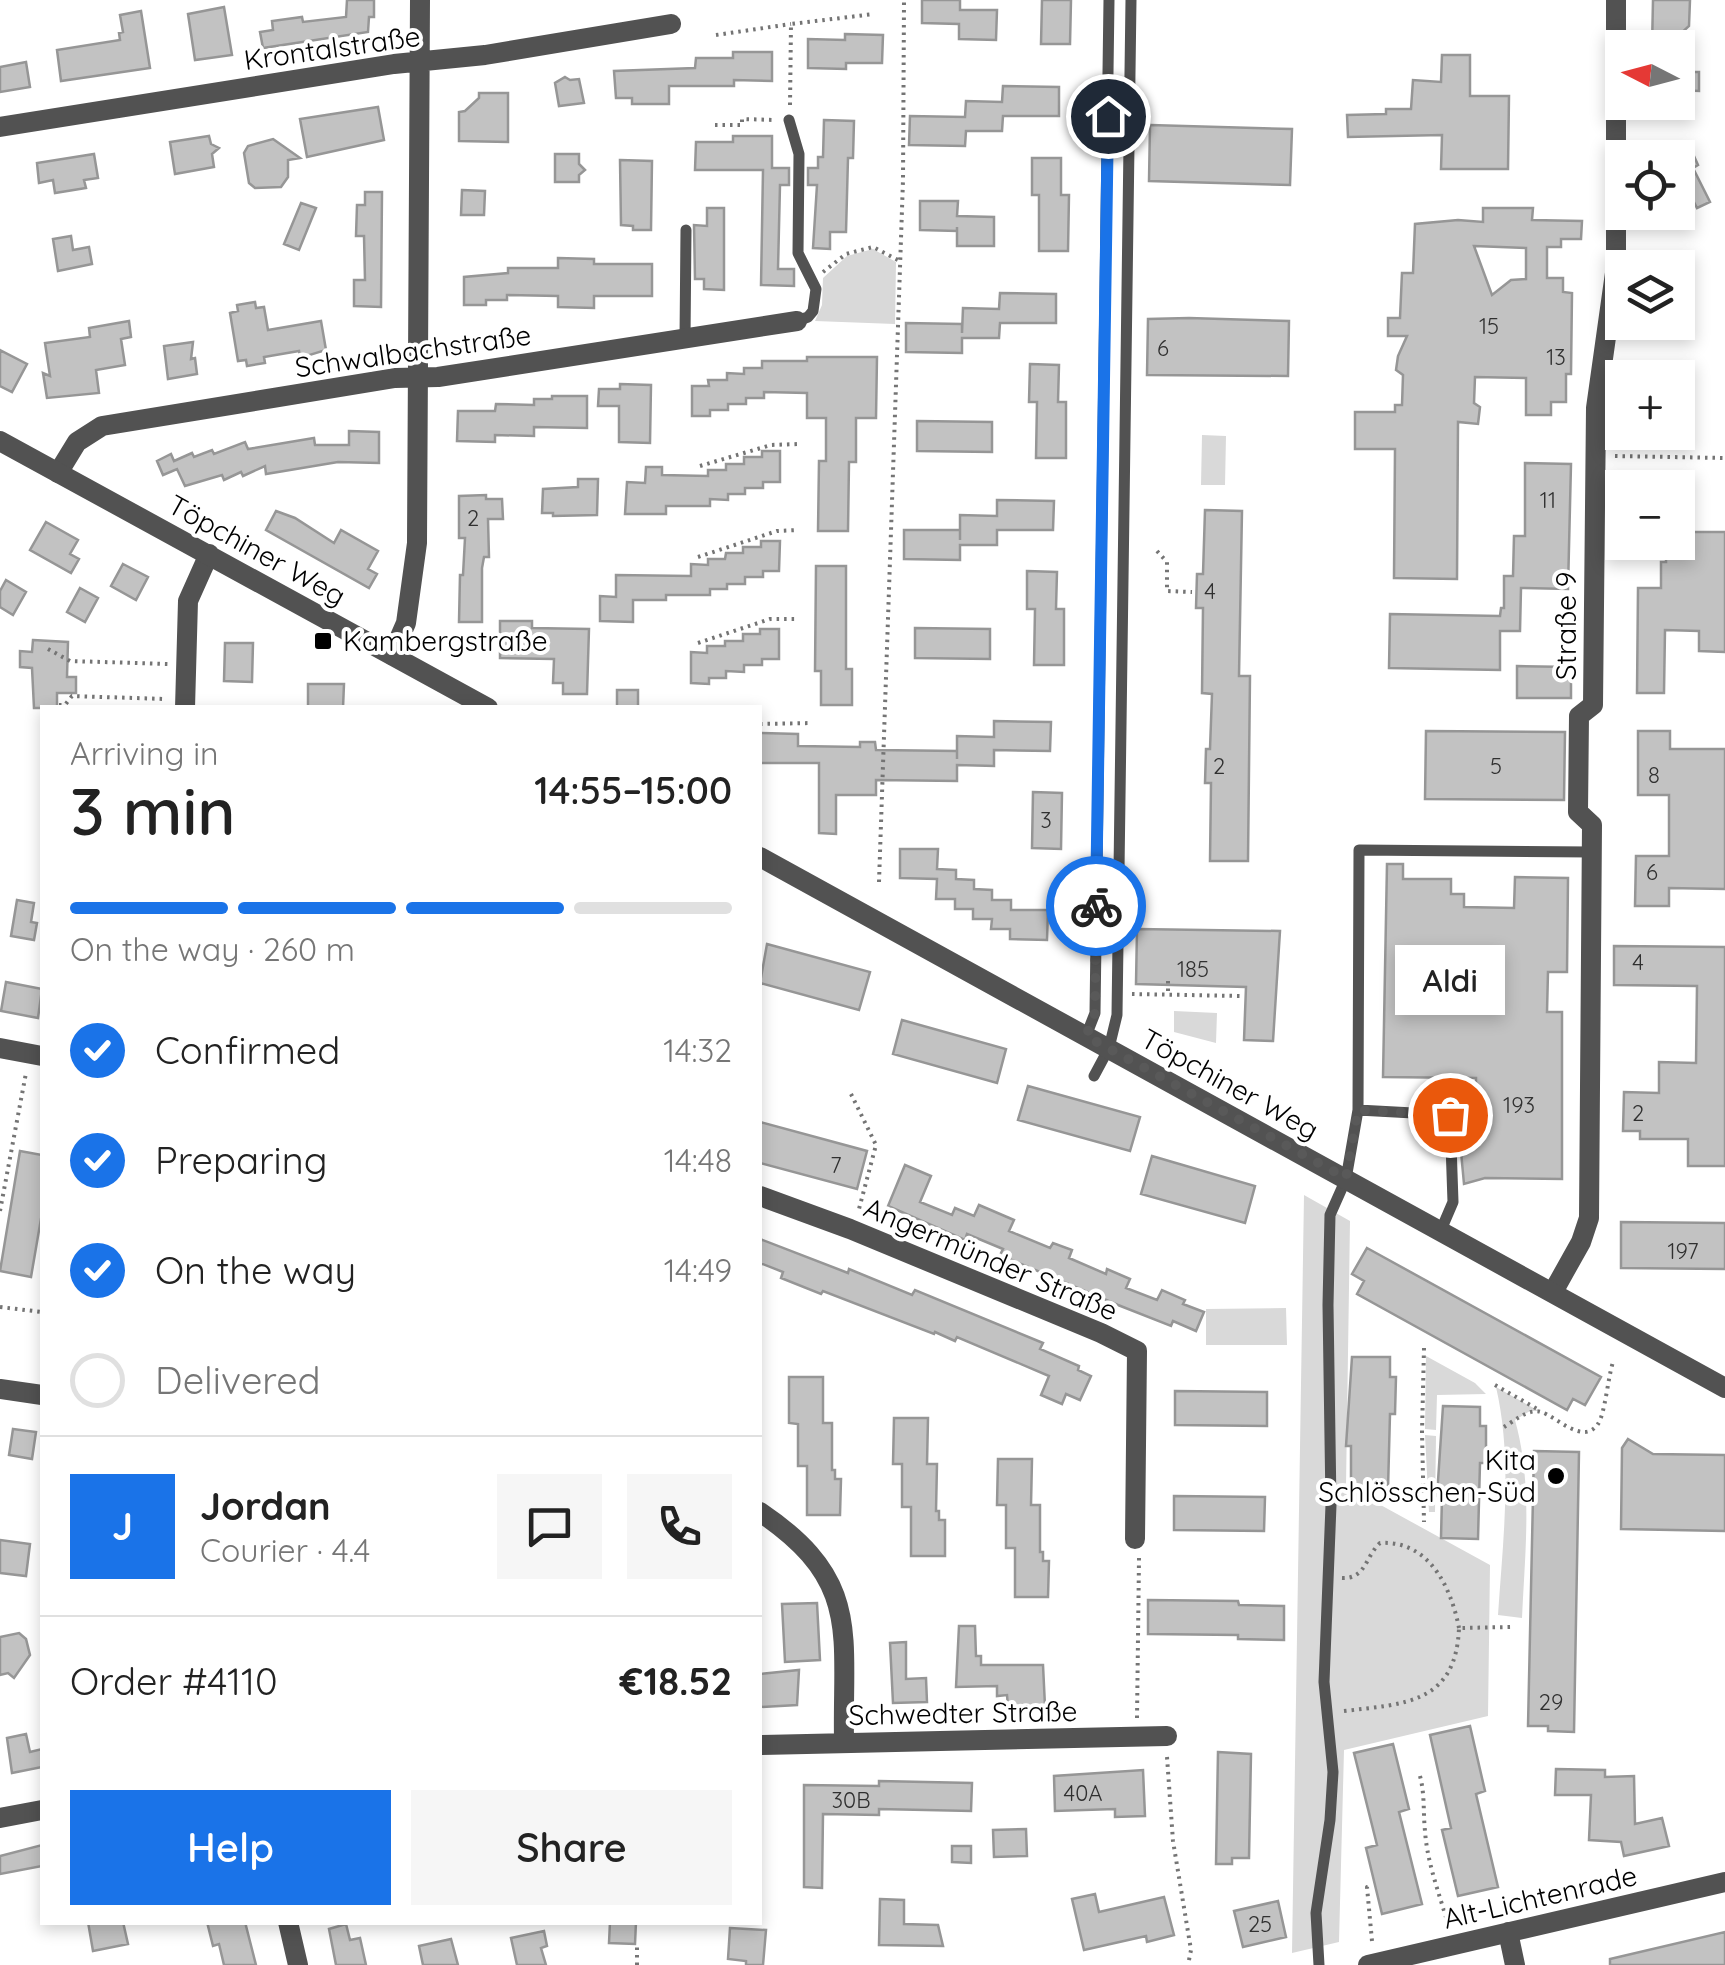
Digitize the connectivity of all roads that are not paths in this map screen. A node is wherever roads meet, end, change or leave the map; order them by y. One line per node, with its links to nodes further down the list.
1 (420, 0): 6 (street)
2 (1109, 0): 21 (lane)
3 (1131, 0): 23 (lane)
4 (1616, 0): 19 (street, Straße 9)
5 (671, 24): 6 (street, Krontalstraße)
6 (420, 63): 8 (street, Krontalstraße); 12 (street)
7 (790, 120): 10 (lane)
8 (0, 127)
9 (686, 230): 11 (lane)
10 (796, 321): 11 (street, Schwalbachstraße)
11 (684, 339): 12 (street, Schwalbachstraße)
12 (418, 378): 14 (street, Schwalbachstraße); 16 (street)
13 (0, 441): 14 (street, Töpchiner Weg)
14 (58, 473): 15 (street, Töpchiner Weg)
15 (208, 554): 16 (street, Töpchiner Weg); 17 (street)
16 (392, 655): 18 (street, Töpchiner Weg)
17 (176, 703)
18 (483, 705)
19 (1592, 852): 26 (lane); 30 (street, Straße 9)
20 (762, 858): 21 (street, Töpchiner Weg)
21 (1086, 1036): 23 (street, Töpchiner Weg)
22 (0, 1048): 24 (street)
23 (1108, 1048): 25 (lane); 27 (street, Töpchiner Weg)
24 (35, 1061)
25 (1094, 1076)
26 (1358, 1110): 27 (lane); 29 (lane)
27 (1346, 1178): 29 (street, Töpchiner Weg); 45 (lane)
28 (762, 1197): 35 (street, Angermünder Straße)
29 (1441, 1230): 30 (street, Töpchiner Weg)
30 (1553, 1292): 31 (street, Töpchiner Weg)
31 (1725, 1388)
32 (0, 1389): 33 (street)
33 (40, 1395)
34 (762, 1514): 37 (street)
35 (1135, 1539)
36 (1167, 1736): 37 (street, Schwedter Straße)
37 (844, 1742): 38 (street, Schwedter Straße)
38 (762, 1744)
39 (40, 1810): 40 (street)
40 (0, 1818)
41 (1725, 1882): 43 (street, Alt-Lichtenrade)
42 (289, 1925): 44 (street)
43 (1508, 1932): 46 (street, Alt-Lichtenrade); 47 (street)
44 (298, 1965)
45 (1320, 1965)
46 (1368, 1965)
47 (1515, 1965)

